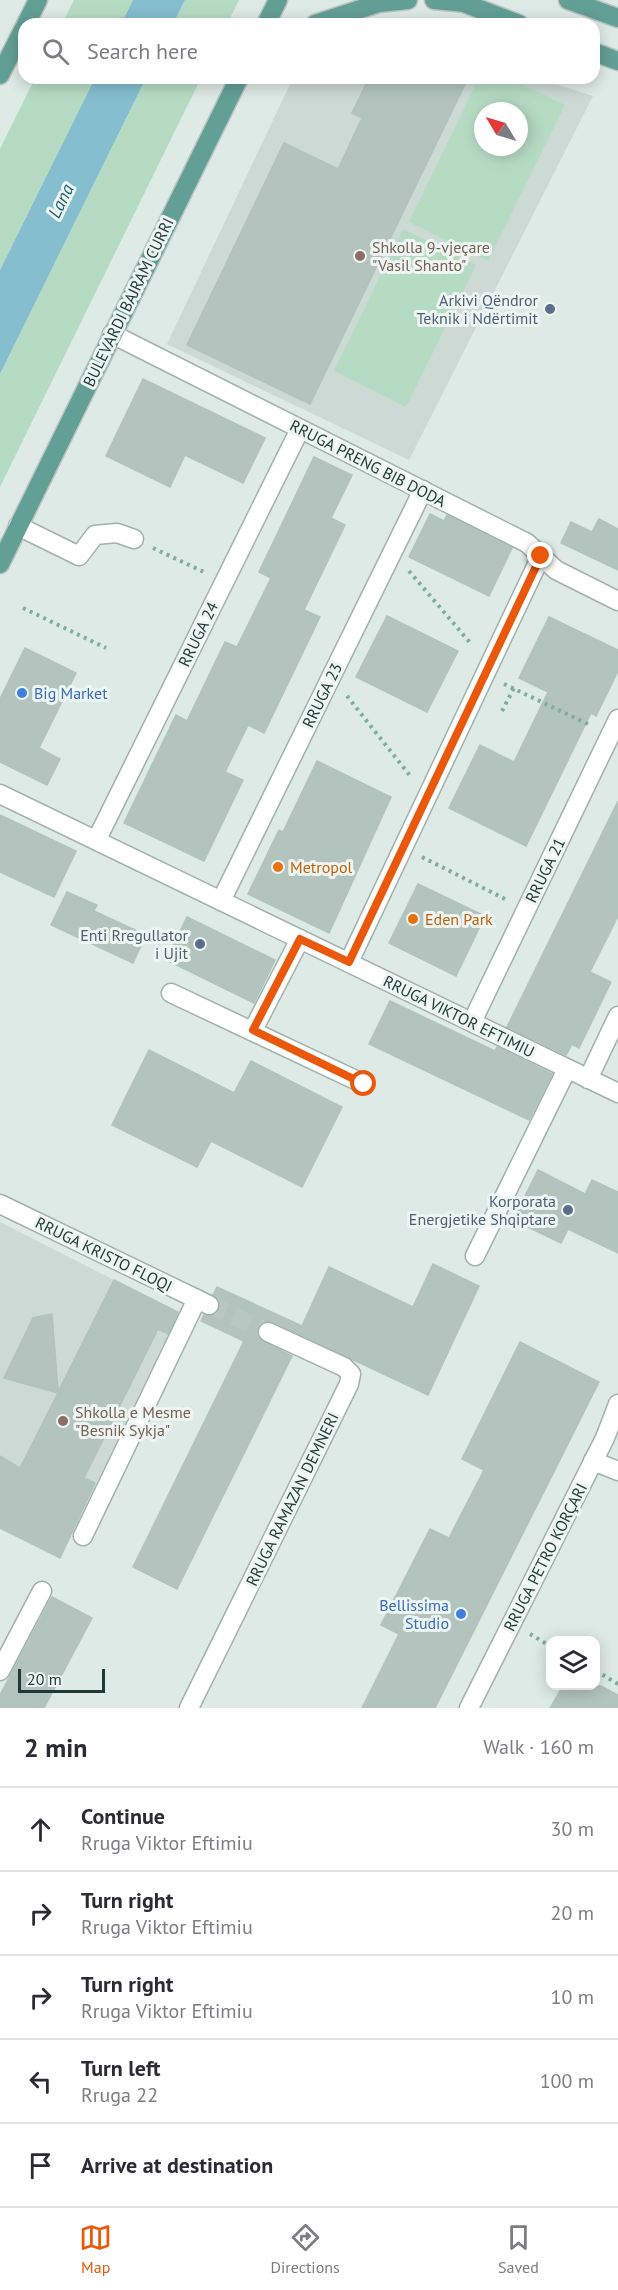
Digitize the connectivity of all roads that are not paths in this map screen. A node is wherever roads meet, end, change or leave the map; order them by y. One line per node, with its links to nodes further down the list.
1 (38, 0): 7 (main road)
2 (278, 0): 8 (main road)
3 (408, 0): 9 (main road)
4 (434, 0): 6 (main road)
5 (568, 0): 11 (main road)
6 (461, 2): 10 (main road)
7 (29, 18)
8 (269, 18)
9 (333, 18)
10 (503, 18)
11 (618, 18)
12 (18, 40): 15 (main road)
13 (600, 54): 14 (main road)
14 (618, 61)
15 (0, 75)
16 (236, 84): 18 (main road, BULEVARDI BAJRAM CURRI)
17 (244, 84): 18 (main road)
18 (230, 97): 19 (main road, BULEVARDI BAJRAM CURRI)
19 (112, 334): 20 (street, RRUGA PRENG BIB DODA); 22 (main road, BULEVARDI BAJRAM CURRI)
20 (300, 429): 21 (street, RRUGA PRENG BIB DODA); 29 (street, RRUGA 24)
21 (423, 490): 24 (street, RRUGA PRENG BIB DODA); 30 (street, RRUGA 23)
22 (18, 526): 23 (street); 25 (main road, BULEVARDI BAJRAM CURRI)
23 (134, 539)
24 (541, 556): 26 (street, RRUGA PRENG BIB DODA); 32 (street)
25 (0, 564)
26 (618, 601)
27 (614, 727): 35 (street, RRUGA 21)
28 (0, 794): 29 (street, RRUGA VIKTOR EFTIMIU)
29 (97, 839): 30 (street, RRUGA VIKTOR EFTIMIU)
30 (221, 901): 31 (street, RRUGA VIKTOR EFTIMIU)
31 (300, 939): 32 (street, RRUGA VIKTOR EFTIMIU); 36 (street)
32 (349, 962): 35 (street, RRUGA VIKTOR EFTIMIU)
33 (171, 993): 36 (street)
34 (618, 1016): 38 (street)
35 (472, 1022): 37 (street, RRUGA VIKTOR EFTIMIU)
36 (253, 1030): 39 (street)
37 (567, 1069): 38 (street, RRUGA VIKTOR EFTIMIU); 42 (street)
38 (588, 1079): 40 (street, RRUGA VIKTOR EFTIMIU)
39 (364, 1084)
40 (618, 1093)
41 (0, 1204): 47 (street, RRUGA KRISTO FLOQI)
42 (475, 1256)
43 (268, 1332): 50 (street, RRUGA RAMAZAN DEMNERI)
44 (618, 1404): 45 (street, RRUGA PETRO KORÇARI)
45 (593, 1461): 46 (street); 51 (street, RRUGA PETRO KORÇARI)
46 (618, 1471)
47 (83, 1536)
48 (42, 1591): 49 (street)
49 (0, 1671)
50 (189, 1708)
51 (469, 1708)

